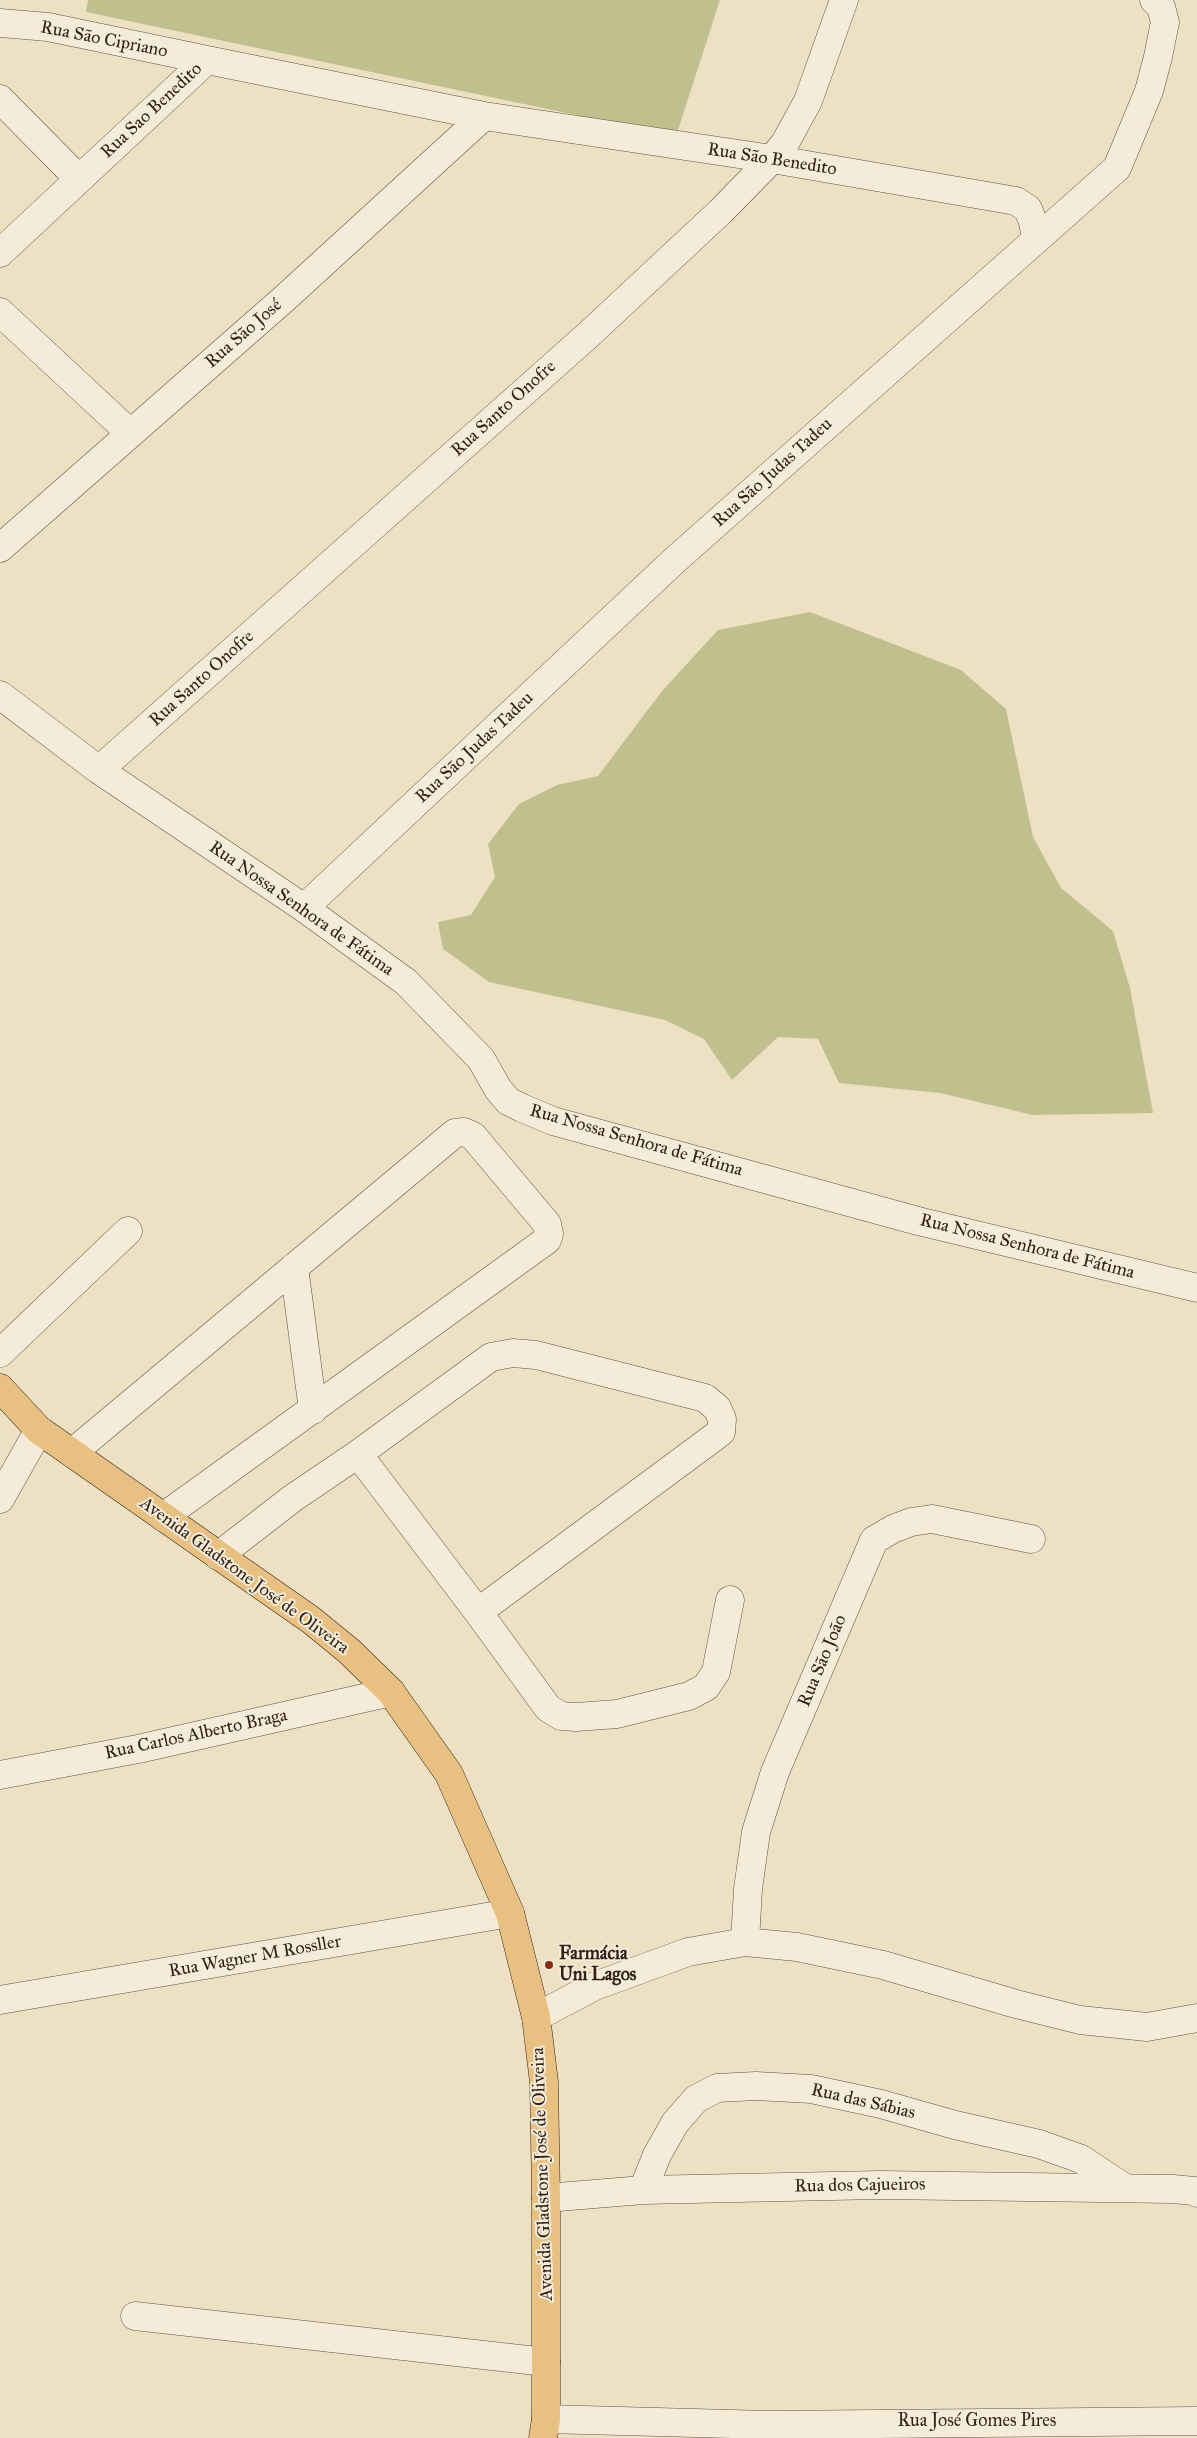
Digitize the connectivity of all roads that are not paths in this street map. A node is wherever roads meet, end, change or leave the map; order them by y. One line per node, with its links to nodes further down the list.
1 (844, 0): 7 (street, Rua Santo Onofre)
2 (1154, 0): 9 (street, Rua São Judas Tadeu)
3 (0, 23): 4 (street, Rua São Cipriano)
4 (207, 60): 6 (street, Rua Sao Benedito); 8 (street, Rua Sao Benedito)
5 (0, 99): 8 (street)
6 (484, 116): 7 (street, Rua São Benedito); 12 (street, Rua São José)
7 (772, 159): 9 (street, Rua São Benedito); 15 (street, Rua Santo Onofre)
8 (79, 179): 10 (street, Rua Sao Benedito)
9 (1036, 238): 16 (street, Rua São Judas Tadeu)
10 (0, 253)
11 (0, 312): 12 (street)
12 (130, 434): 13 (street, Rua São José)
13 (0, 548)
14 (0, 695): 15 (street, Rua Nossa Senhora de Fátima)
15 (99, 770): 16 (street, Rua Nossa Senhora de Fátima)
16 (304, 908): 19 (street, Rua Nossa Senhora de Fátima)
17 (128, 1231): 20 (street)
18 (294, 1267): 22 (street); 22 (street); 24 (street)
19 (1197, 1288)
20 (0, 1353)
21 (0, 1388): 23 (main road, Avenida Gladstone José de Oliveira)
22 (313, 1410): 27 (street)
23 (39, 1430): 24 (main road, Avenida Gladstone José de Oliveira); 26 (street)
24 (72, 1453): 27 (main road, Avenida Gladstone José de Oliveira)
25 (358, 1454): 29 (street); 31 (street); 31 (street)
26 (0, 1499)
27 (163, 1518): 29 (main road, Avenida Gladstone José de Oliveira)
28 (1031, 1539): 35 (street, Rua São João)
29 (218, 1556): 32 (main road, Avenida Gladstone José de Oliveira)
30 (730, 1600): 31 (street)
31 (478, 1612)
32 (391, 1692): 33 (street, Rua Carlos Alberto Braga); 34 (main road, Avenida Gladstone José de Oliveira)
33 (0, 1775)
34 (510, 1913): 36 (street, Rua Wagner M Rossller); 37 (main road, Avenida Gladstone José de Oliveira)
35 (745, 1942): 37 (street); 38 (street)
36 (0, 2000)
37 (536, 2017): 43 (main road, Avenida Gladstone José de Oliveira)
38 (1197, 2018)
39 (1197, 2176): 42 (street, Rua dos Cajueiros)
40 (1125, 2188): 41 (street, Rua dos Cajueiros); 41 (street, Rua das Sábias); 42 (street, Rua dos Cajueiros)
41 (643, 2190): 43 (street, Rua dos Cajueiros)
42 (1185, 2191)
43 (546, 2198): 45 (main road, Avenida Gladstone José de Oliveira)
44 (135, 2316): 45 (street)
45 (546, 2362): 47 (main road, Avenida Gladstone José de Oliveira)
46 (1197, 2422): 48 (street, Rua José Gomes Pires)
47 (545, 2429): 49 (street, Rua José Gomes Pires)
48 (988, 2430): 50 (street, Rua José Gomes Pires)
49 (700, 2431): 50 (street, Rua José Gomes Pires)
50 (769, 2431)

